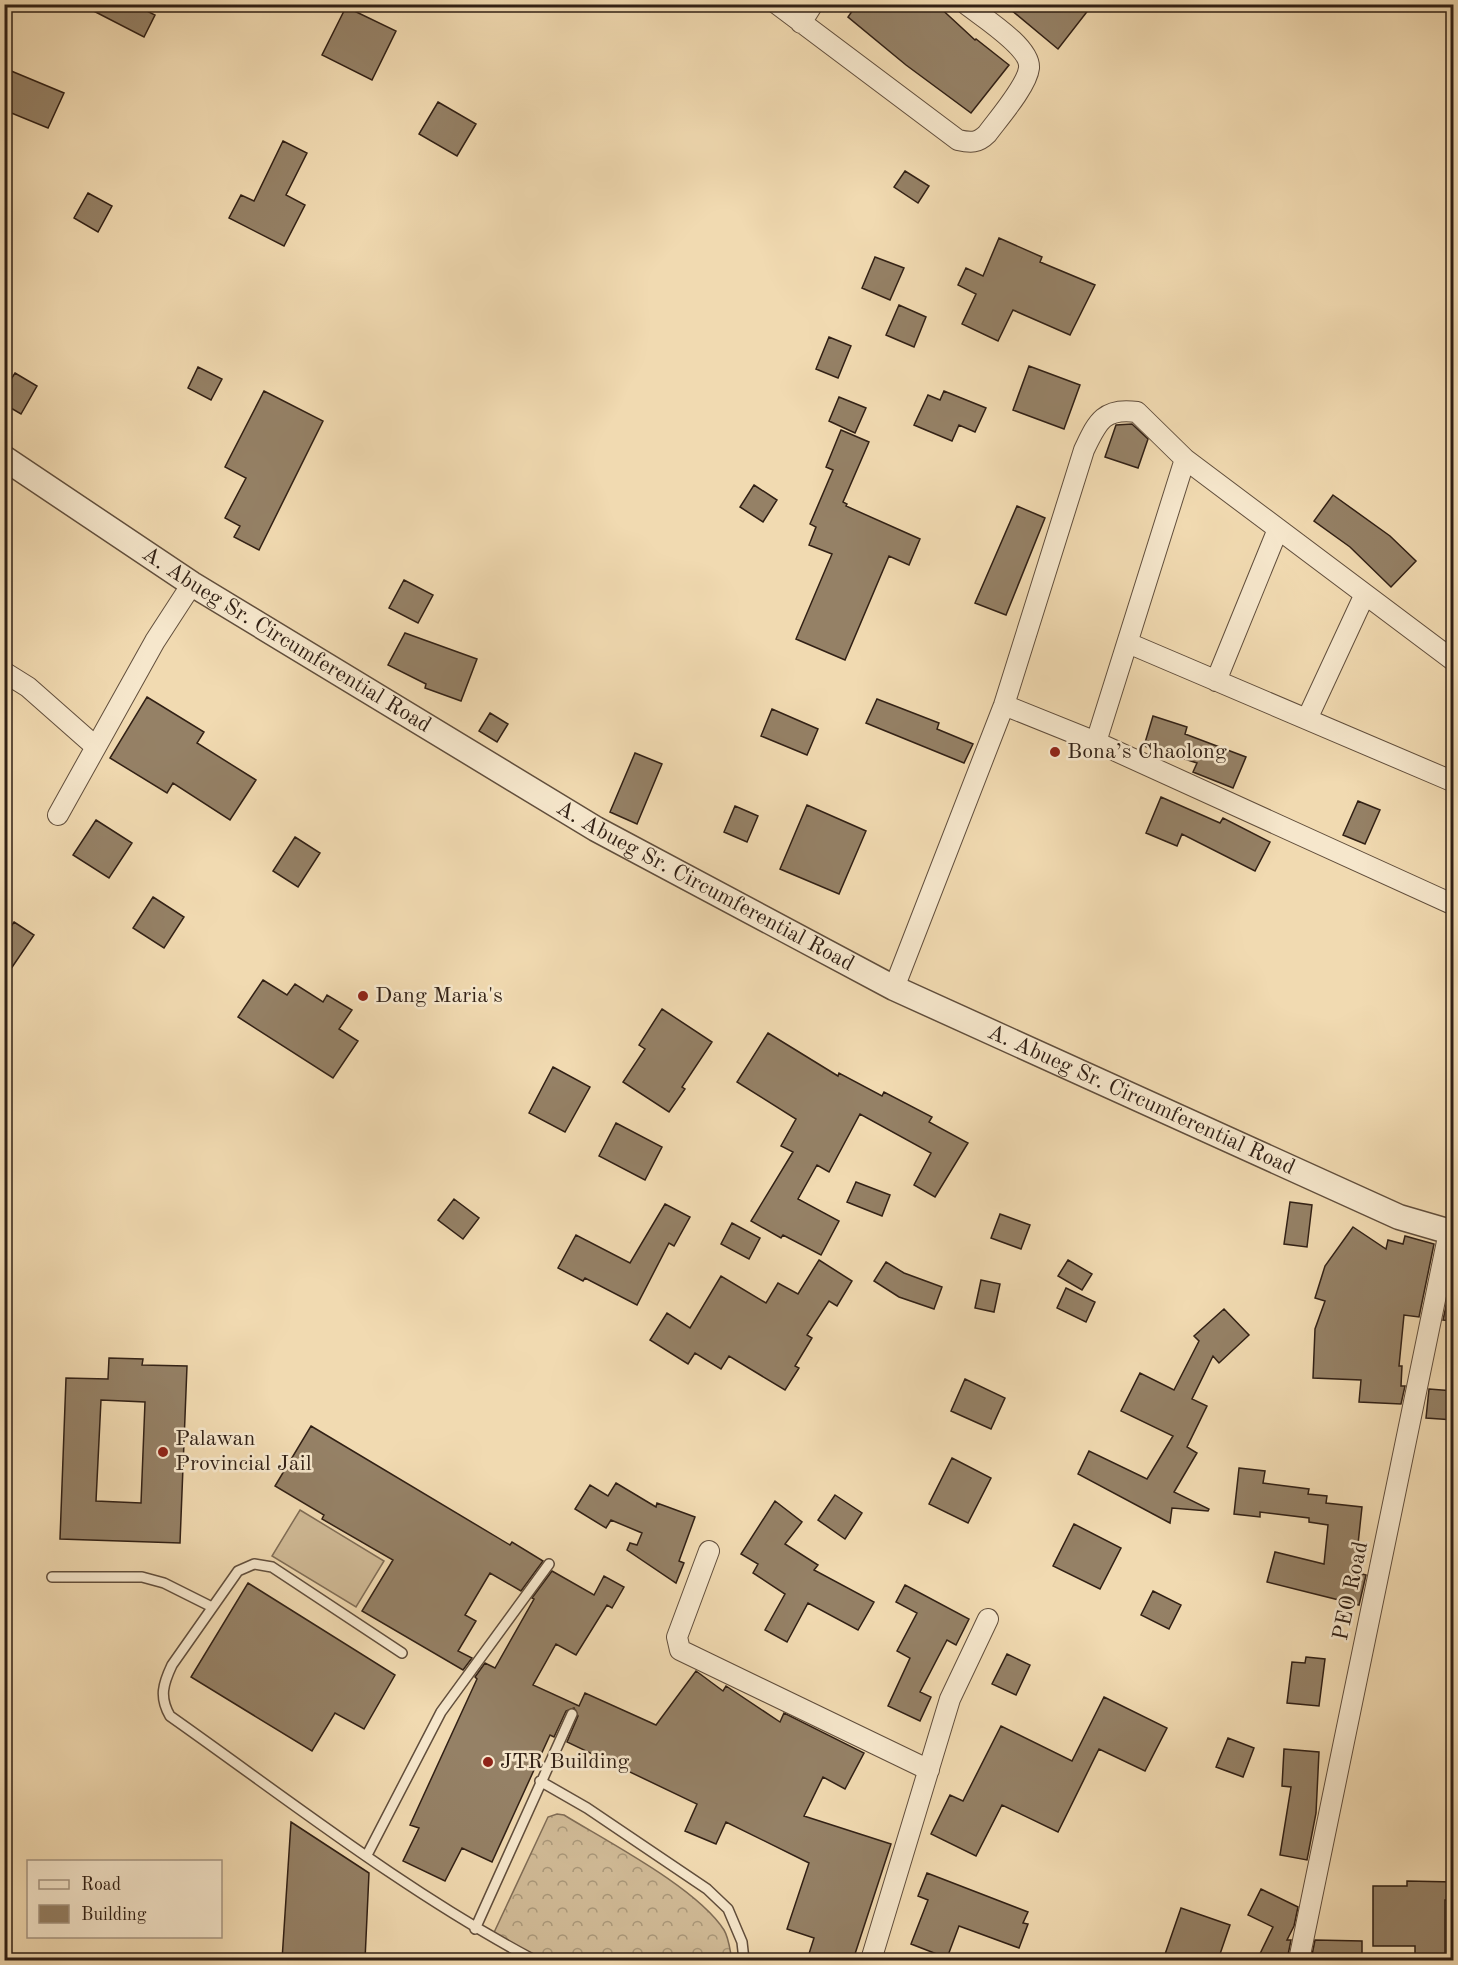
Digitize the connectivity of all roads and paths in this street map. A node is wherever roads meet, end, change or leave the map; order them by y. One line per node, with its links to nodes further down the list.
1 (777, 4): 4 (street)
2 (813, 4): 4 (street)
3 (966, 4): 4 (street)
4 (801, 23)
5 (4, 458): 8 (street, A. Abueg Sr. Circumferential Road)
6 (1185, 459): 7 (street); 10 (street); 14 (street)
7 (1278, 529): 9 (street); 13 (street)
8 (192, 584): 17 (street); 21 (street, A. Abueg Sr. Circumferential Road)
9 (1365, 594): 11 (street); 15 (street)
10 (1128, 644): 13 (street); 16 (street)
11 (1454, 661)
12 (4, 672): 17 (street)
13 (1216, 681): 15 (street)
14 (1004, 705): 16 (street); 21 (street)
15 (1307, 720): 18 (street)
16 (1096, 742): 20 (street)
17 (96, 747): 19 (street)
18 (1454, 782)
19 (58, 815)
20 (1454, 905)
21 (894, 988): 22 (street, A. Abueg Sr. Circumferential Road)
22 (1451, 1233): 37 (street, PEO Road)
23 (709, 1551): 30 (street)
24 (549, 1564): 32 (lane)
25 (52, 1577): 26 (lane)
26 (212, 1607): 28 (lane); 32 (lane)
27 (988, 1619): 30 (street)
28 (402, 1653)
29 (572, 1714): 31 (lane)
30 (929, 1770): 36 (street)
31 (540, 1781): 33 (lane); 35 (lane)
32 (366, 1855): 33 (lane)
33 (475, 1929): 34 (lane)
34 (534, 1960)
35 (744, 1960)
36 (871, 1960)
37 (1299, 1960)

